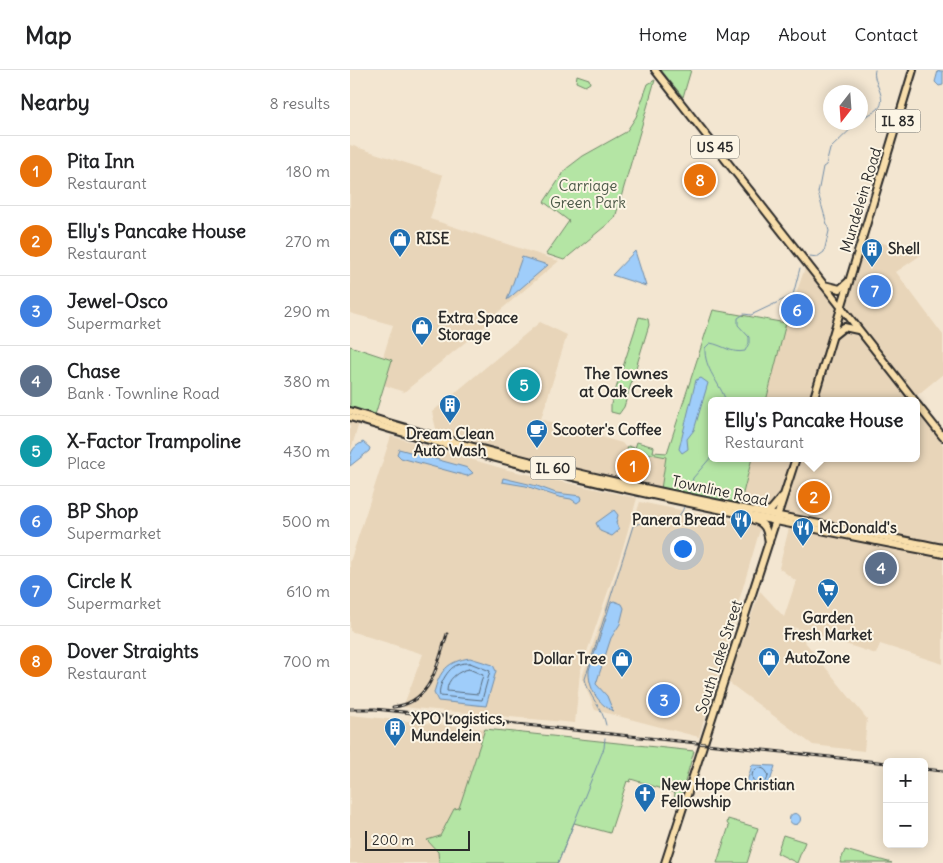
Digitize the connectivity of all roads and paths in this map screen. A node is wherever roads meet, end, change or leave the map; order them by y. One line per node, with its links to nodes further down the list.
1 (654, 70): 4 (main road, US 45)
2 (913, 70): 3 (main road, Mundelein Road / IL 83)
3 (850, 279): 4 (main road); 5 (main road, Mundelein Road / IL 83)
4 (823, 285): 5 (main road, US 45)
5 (841, 308): 6 (main road); 7 (main road)
6 (859, 331): 7 (main road); 9 (main road)
7 (833, 336): 8 (main road)
8 (815, 397)
9 (912, 397)
10 (920, 407): 13 (main road)
11 (350, 411): 16 (main road, Townline Road / IL 60)
12 (350, 417): 17 (main road, Townline Road / IL 60)
13 (943, 437)
14 (795, 462): 15 (main road, South Lake Street)
15 (787, 490): 16 (main road); 18 (main road, South Lake Street)
16 (760, 512): 18 (main road, Townline Road / IL 60)
17 (734, 513): 18 (main road, Townline Road / IL 60); 19 (main road)
18 (778, 519): 19 (main road, South Lake Street); 20 (main road, Townline Road / IL 60); 21 (main road, Townline Road / IL 60)
19 (769, 544): 22 (main road, South Lake Street)
20 (943, 548)
21 (943, 554)
22 (665, 863)

